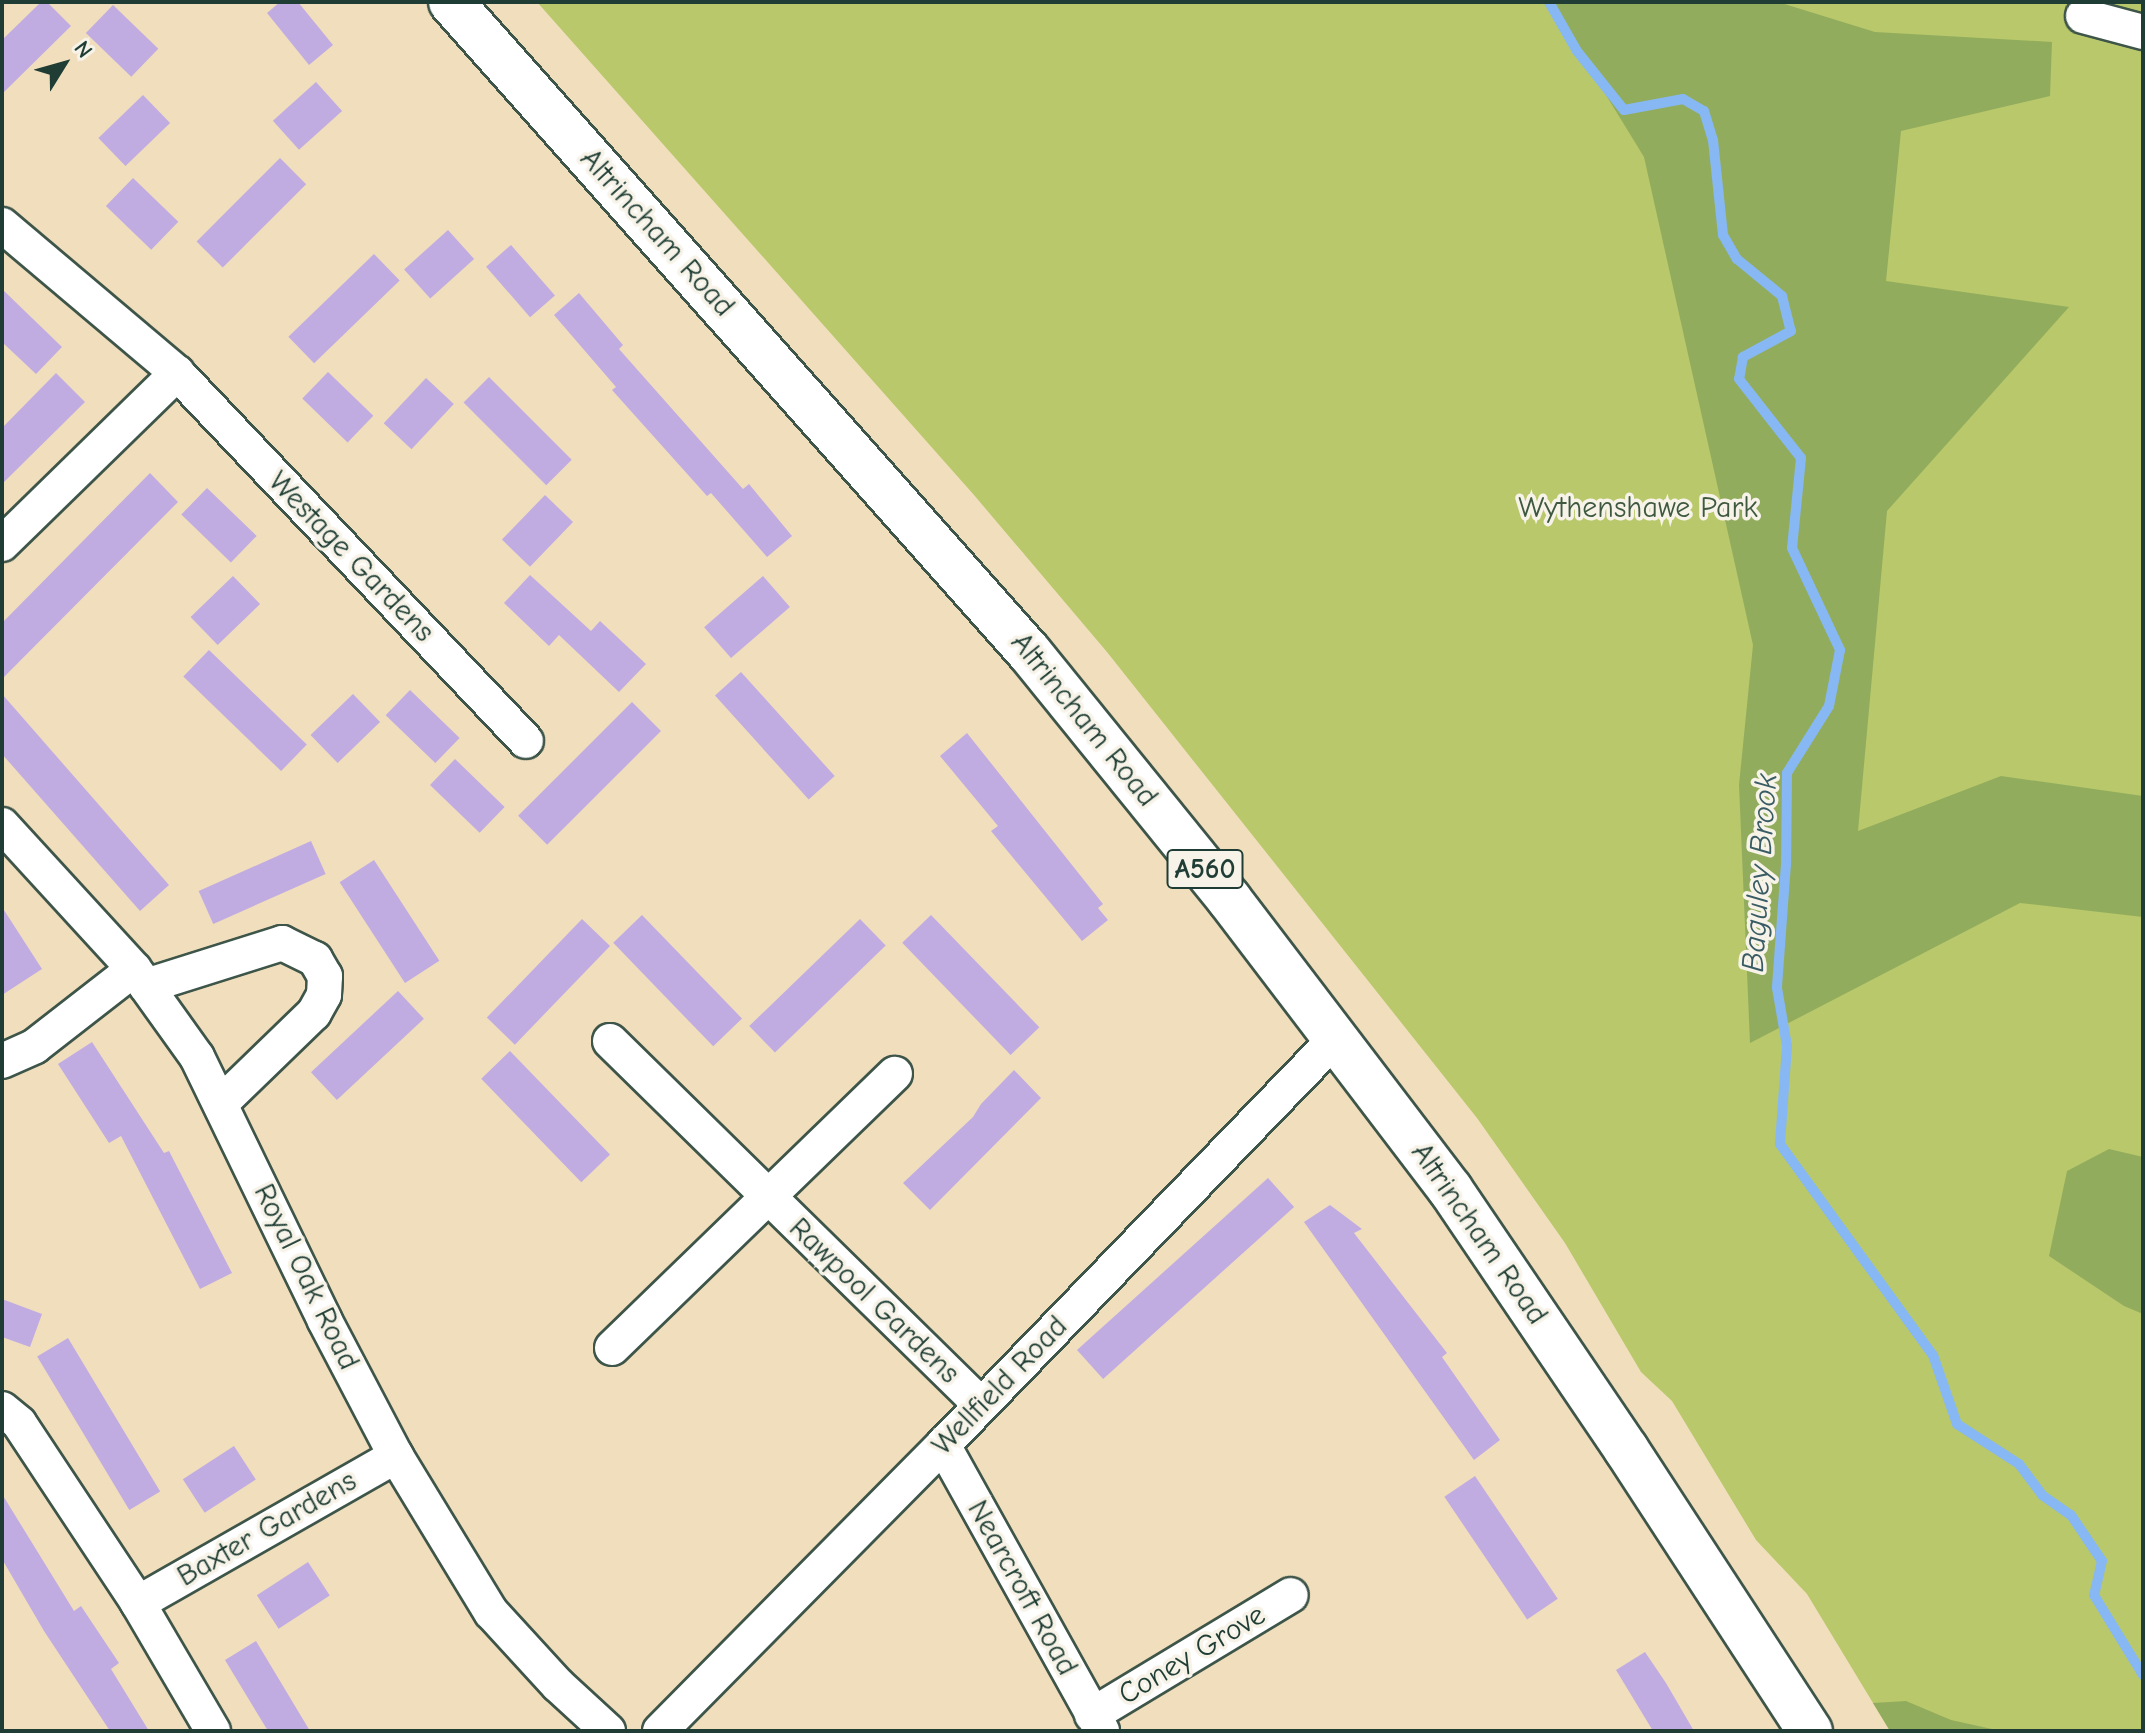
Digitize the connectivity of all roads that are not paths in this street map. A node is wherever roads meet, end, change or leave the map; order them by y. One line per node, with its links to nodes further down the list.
1 (451, 2): 10 (highway, Altrincham Road / A560)
2 (2083, 16): 3 (street)
3 (2143, 32)
4 (2, 225): 5 (street, Westage Gardens)
5 (177, 373): 6 (street); 7 (street, Westage Gardens)
6 (2, 544)
7 (526, 741)
8 (2, 825): 9 (street, Royal Oak Road)
9 (140, 978): 12 (street); 14 (street, Royal Oak Road); 14 (street)
10 (1336, 1038): 17 (street, Wellfield Road); 27 (highway, Altrincham Road / A560)
11 (610, 1041): 15 (street, Rawpool Gardens)
12 (2, 1061)
13 (895, 1074): 15 (street, Rawpool Gardens)
14 (221, 1103): 20 (street, Royal Oak Road)
15 (767, 1197): 16 (street, Rawpool Gardens); 17 (street, Rawpool Gardens)
16 (612, 1348)
17 (981, 1405): 19 (street, Wellfield Road)
18 (2, 1409): 22 (street)
19 (943, 1445): 23 (street, Nearcroft Road); 26 (street, Wellfield Road)
20 (396, 1456): 22 (street, Baxter Gardens); 25 (street, Royal Oak Road)
21 (1291, 1595): 23 (street, Coney Grove)
22 (138, 1603): 24 (street)
23 (1097, 1723)
24 (213, 1731)
25 (608, 1731)
26 (660, 1731)
27 (1810, 1731)

